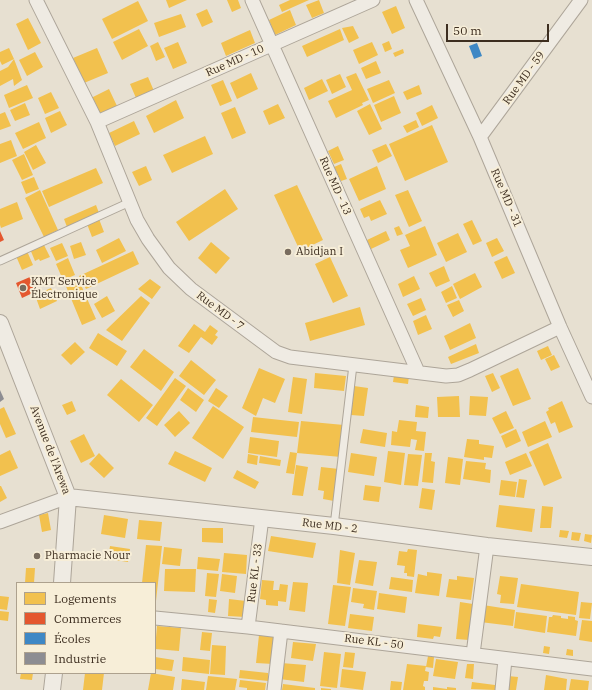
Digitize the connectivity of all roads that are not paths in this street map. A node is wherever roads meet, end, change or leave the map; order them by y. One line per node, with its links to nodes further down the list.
1 (36, 0): 7 (street, Rue MD - 7)
2 (252, 0): 6 (street, Rue MD - 13)
3 (373, 0): 6 (street, Rue MD - 10)
4 (416, 0): 8 (street, Rue MD - 31)
5 (581, 0): 8 (street, Rue MD - 59)
6 (272, 44): 7 (street, Rue MD - 10); 15 (street, Rue MD - 13)
7 (97, 122): 9 (street, Rue MD - 7)
8 (480, 137): 12 (street, Rue MD - 31)
9 (130, 202): 10 (lane); 14 (street, Rue MD - 7)
10 (0, 261)
11 (0, 323): 13 (street, Avenue de l'Arewa)
12 (560, 327): 15 (street, Rue MD - 7); 16 (street, Rue MD - 31)
13 (4, 341): 17 (street, Avenue de l'Arewa)
14 (353, 364): 15 (street, Rue MD - 7); 20 (lane)
15 (418, 372)
16 (592, 397)
17 (68, 497): 18 (street, Rue MD - 2); 19 (street); 23 (street, Avenue de l'Arewa)
18 (262, 518): 20 (street, Rue MD - 2); 25 (street, Rue KL - 33)
19 (0, 522)
20 (334, 526): 21 (street, Rue MD - 2)
21 (488, 546): 22 (street, Rue MD - 2); 27 (street)
22 (592, 557)
23 (62, 582)
24 (156, 618): 25 (street, Rue KL - 50)
25 (248, 627): 26 (street, Rue KL - 50)
26 (281, 631): 27 (street, Rue KL - 50); 32 (street)
27 (473, 654): 28 (street, Rue KL - 50)
28 (505, 659): 29 (street, Rue KL - 50); 33 (street)
29 (592, 668)
30 (54, 674): 31 (street)
31 (52, 690)
32 (274, 690)
33 (502, 690)

